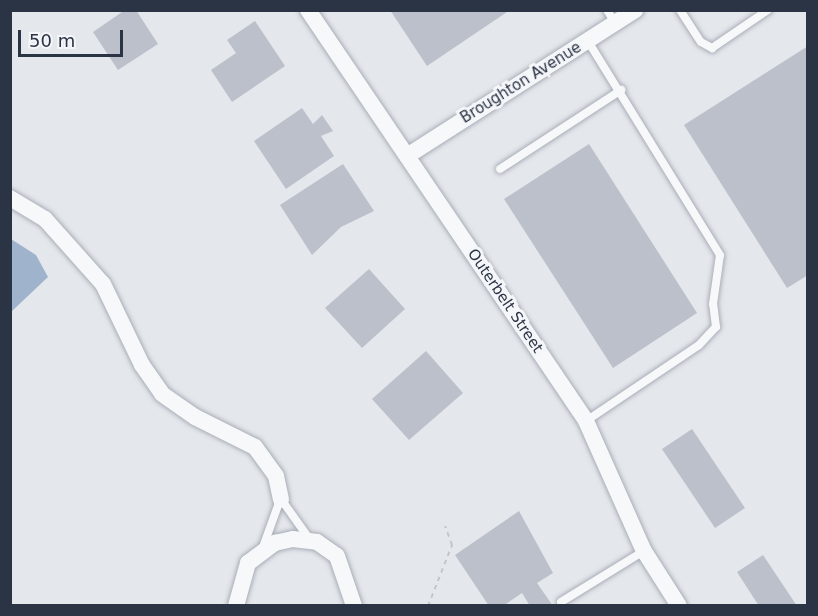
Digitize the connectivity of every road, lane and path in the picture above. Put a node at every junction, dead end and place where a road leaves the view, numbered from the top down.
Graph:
1 (308, 10) edge
2 (635, 10) edge
3 (680, 10) edge
4 (768, 10) edge
5 (611, 17) edge
6 (588, 41) junction
7 (621, 90) junction
8 (406, 156) junction
9 (500, 169) dead end
10 (10, 198) edge
11 (586, 421) junction
12 (280, 500) junction
13 (445, 526) dead end
14 (317, 542) junction
15 (261, 551) junction
16 (644, 551) junction
17 (561, 602) dead end
18 (236, 606) edge
19 (354, 606) edge
20 (428, 606) edge
21 (679, 606) edge

1 - 8 street, Outerbelt Street
2 - 5 street, Broughton Avenue
3 - 4 lane
5 - 6 street, Broughton Avenue
6 - 7 lane
6 - 8 street, Broughton Avenue
7 - 9 lane
7 - 11 lane
8 - 11 street, Outerbelt Street
10 - 12 street
11 - 16 street, Outerbelt Street
12 - 14 lane
12 - 15 lane
13 - 20 path
14 - 15 street
14 - 19 street
15 - 18 street
16 - 17 lane
16 - 21 street, Outerbelt Street

